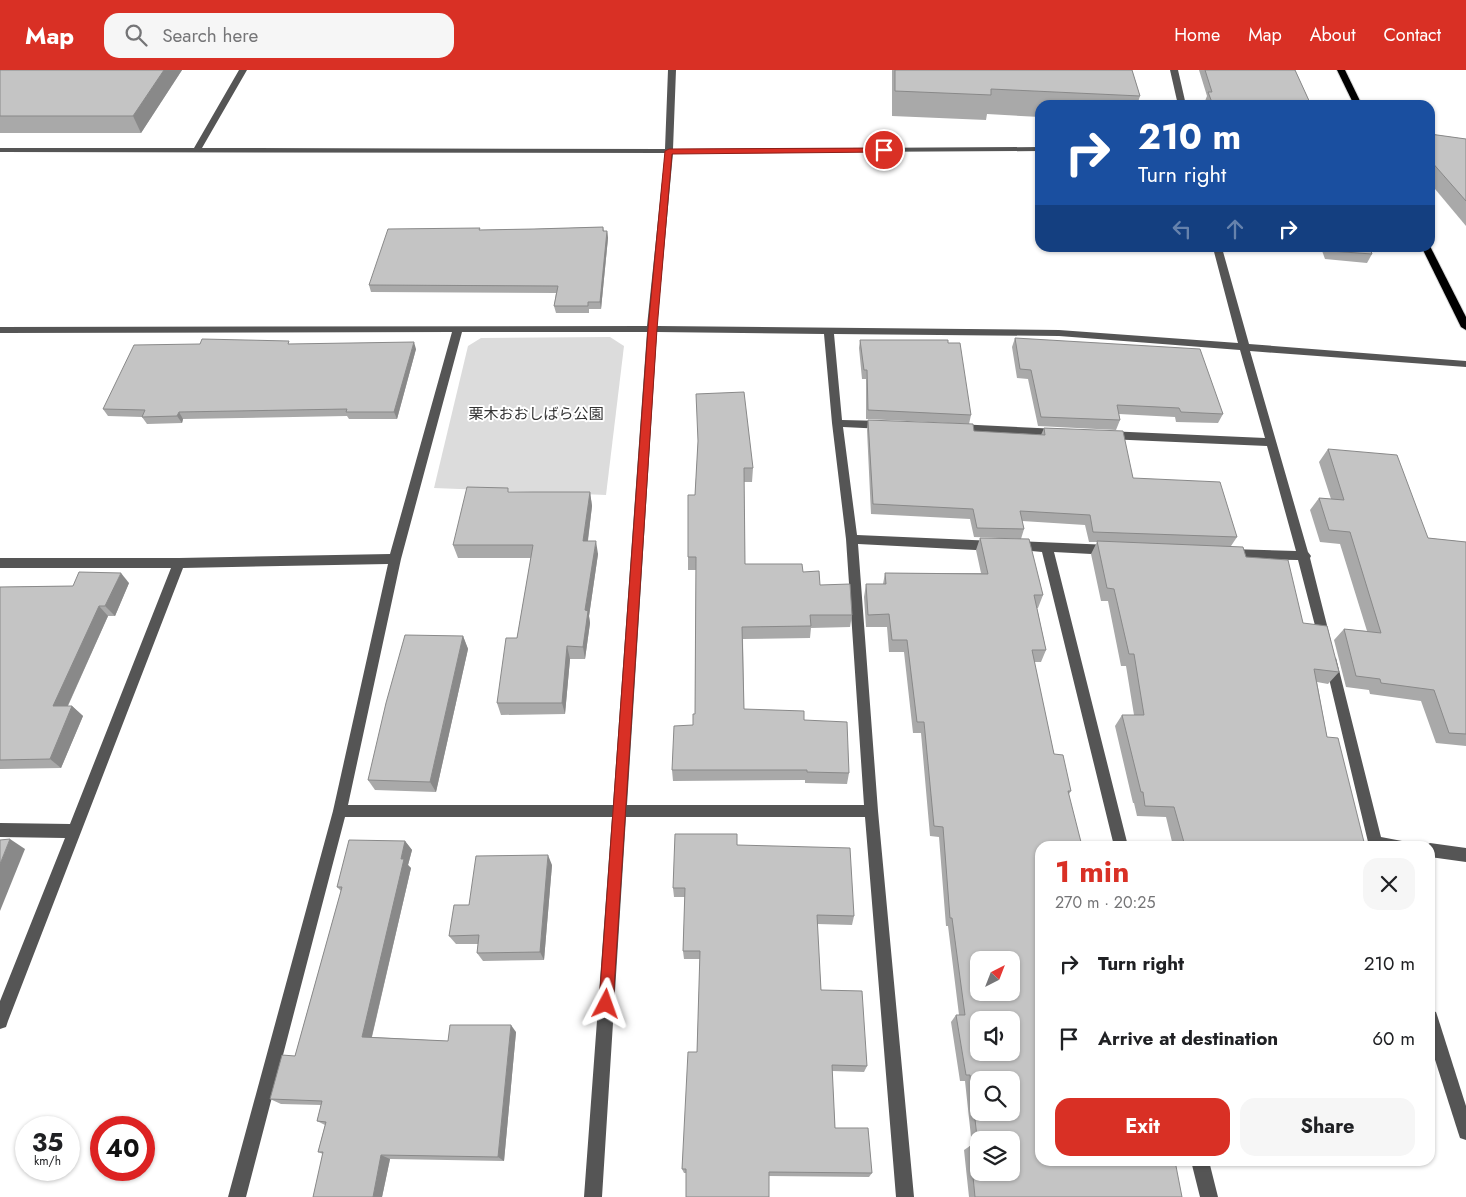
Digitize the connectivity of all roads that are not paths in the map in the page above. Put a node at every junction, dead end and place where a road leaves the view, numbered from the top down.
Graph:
1 (243, 70) edge
2 (672, 70) edge
3 (1174, 70) edge
4 (1341, 70) edge
5 (1181, 100) edge
6 (1356, 100) edge
7 (1035, 149) edge
8 (0, 150) edge
9 (197, 150) junction
10 (669, 151) junction
11 (1219, 252) edge
12 (1429, 252) edge
13 (1466, 327) edge
14 (458, 329) junction
15 (652, 329) junction
16 (0, 330) edge
17 (829, 331) junction
18 (1243, 348) junction
19 (1466, 364) edge
20 (837, 423) junction
21 (896, 426) edge
22 (946, 428) edge
23 (1074, 433) edge
24 (1094, 434) edge
25 (1272, 442) junction
26 (852, 539) junction
27 (1047, 548) junction
28 (1126, 550) edge
29 (1215, 553) edge
30 (1305, 556) junction
31 (394, 559) junction
32 (0, 563) edge
33 (179, 563) junction
34 (340, 811) junction
35 (619, 811) junction
36 (871, 811) junction
37 (0, 830) edge
38 (75, 831) junction
39 (1120, 841) edge
40 (1375, 841) edge
41 (1435, 851) edge
42 (1466, 855) edge
43 (0, 1021) edge
44 (1435, 1034) edge
45 (1466, 1132) edge
46 (1201, 1166) edge
47 (237, 1197) edge
48 (593, 1197) edge
49 (905, 1197) edge
50 (1209, 1197) edge

1 - 9 street
2 - 10 street
3 - 5 street
4 - 6 main road
7 - 10 street
8 - 9 street
9 - 10 street
10 - 15 street
11 - 18 street
12 - 13 main road
14 - 15 street
14 - 16 street
14 - 31 street
15 - 17 street
15 - 35 street
17 - 18 street
17 - 20 street
18 - 19 street
18 - 25 street
20 - 21 street
20 - 26 street
22 - 23 street
24 - 25 street
25 - 30 street
26 - 27 street
26 - 36 street
27 - 28 street
27 - 39 street
29 - 30 street
30 - 40 street
31 - 33 street
31 - 34 street
32 - 33 street
33 - 38 street
34 - 35 street
34 - 47 street
35 - 36 street
35 - 48 street
36 - 49 street
37 - 38 street
38 - 43 street
41 - 42 street
44 - 45 street
46 - 50 street

